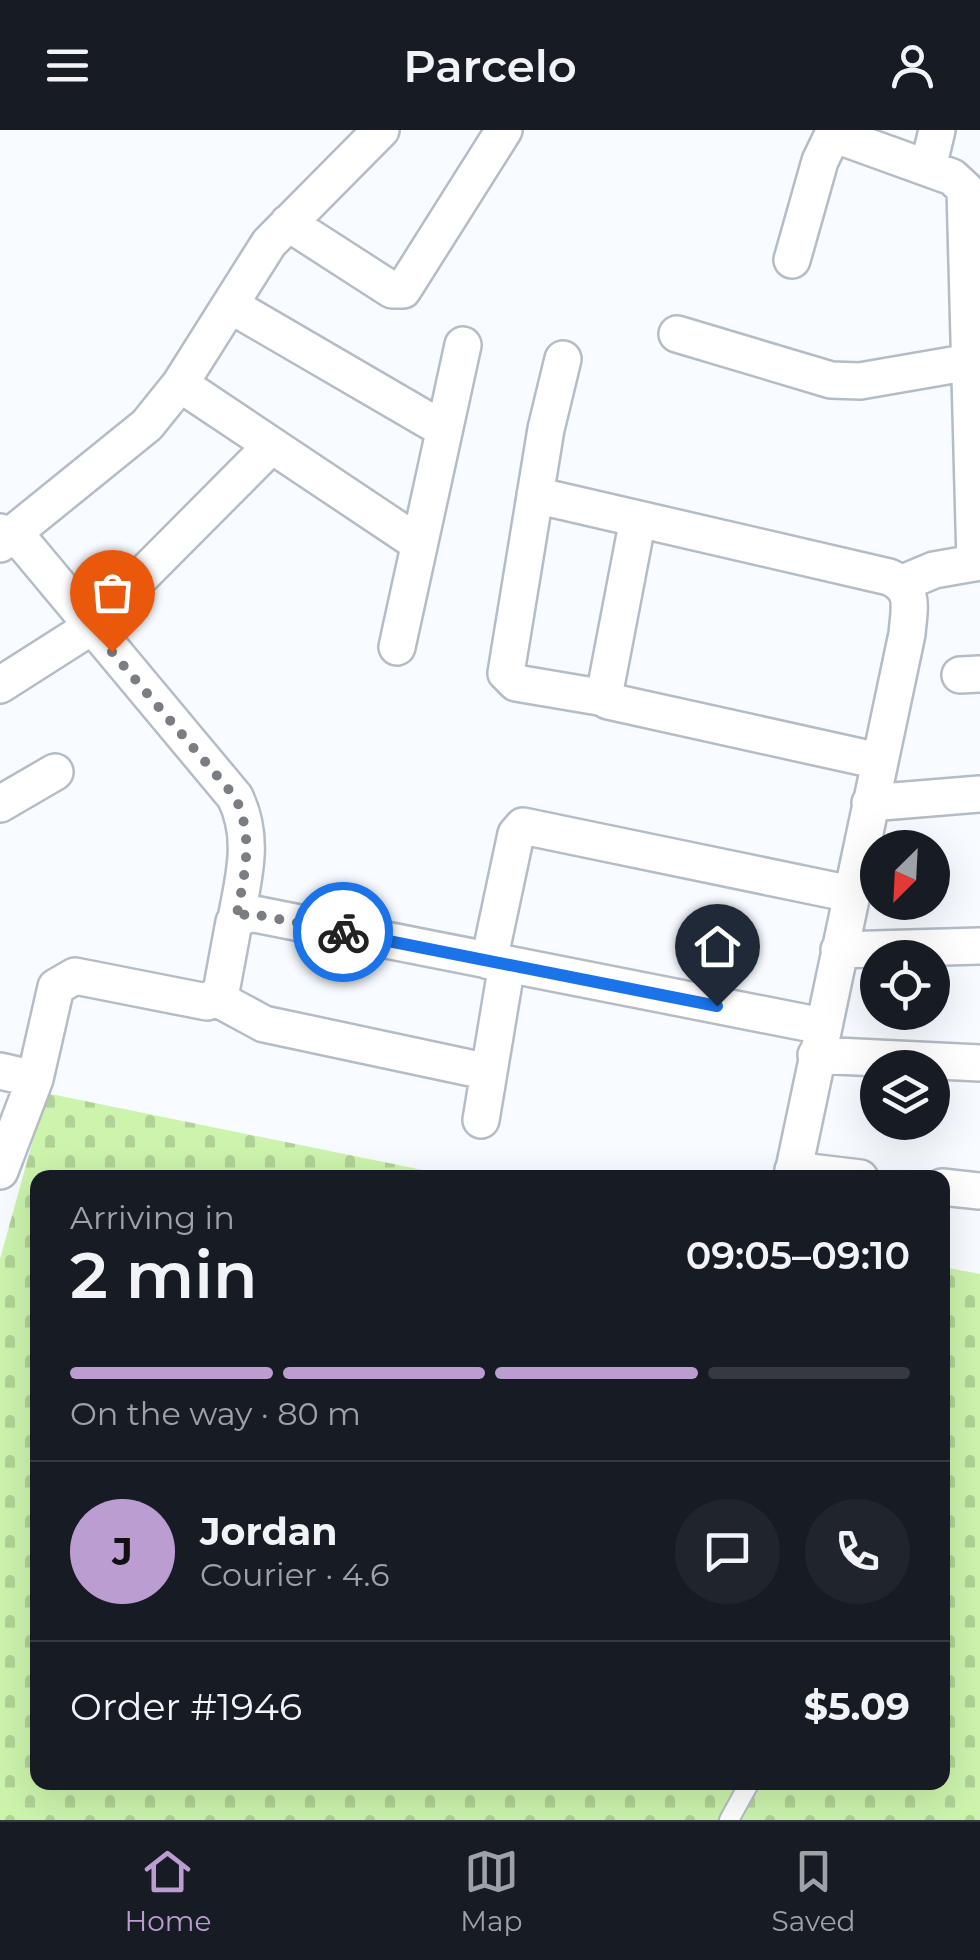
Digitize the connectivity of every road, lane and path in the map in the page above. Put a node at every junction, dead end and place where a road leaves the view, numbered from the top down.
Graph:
1 (381, 130) edge
2 (504, 130) edge
3 (836, 130) edge
4 (937, 130) edge
5 (928, 168) junction
6 (288, 223) junction
7 (792, 260) dead end
8 (230, 305) junction
9 (678, 334) dead end
10 (463, 345) dead end
11 (562, 359) dead end
12 (970, 362) junction
13 (180, 384) junction
14 (444, 429) junction
15 (272, 446) junction
16 (534, 495) junction
17 (638, 519) junction
18 (4, 538) edge
19 (418, 543) junction
20 (978, 562) edge
21 (903, 583) junction
22 (91, 627) junction
23 (397, 647) dead end
24 (0, 685) edge
25 (605, 698) junction
26 (879, 761) junction
27 (54, 772) dead end
28 (980, 794) edge
29 (870, 803) junction
30 (0, 804) edge
31 (850, 894) junction
32 (236, 919) junction
33 (980, 946) edge
34 (838, 950) junction
35 (498, 963) junction
36 (214, 998) junction
37 (819, 1040) junction
38 (980, 1064) edge
39 (0, 1071) edge
40 (489, 1072) junction
41 (35, 1079) junction
42 (481, 1120) dead end
43 (793, 1170) edge
44 (0, 1171) edge
45 (950, 1187) edge
46 (980, 1191) edge
47 (746, 1790) edge
48 (730, 1820) edge

1 - 6 street
2 - 6 street
3 - 5 street
3 - 7 street
4 - 5 street
5 - 12 street
6 - 8 street
8 - 13 street
8 - 14 street
9 - 12 street
10 - 14 street
11 - 16 street
12 - 20 street
13 - 15 street
13 - 18 street
14 - 19 street
15 - 19 street
15 - 22 street
16 - 17 street
16 - 25 street
17 - 21 street
17 - 25 street
18 - 22 street
19 - 23 street
20 - 21 street
21 - 26 street
22 - 24 street
22 - 32 street
25 - 26 street
26 - 29 street
27 - 30 street
28 - 29 street
29 - 31 street
31 - 34 street
31 - 35 street
32 - 35 street
32 - 36 street
33 - 34 street
34 - 37 street
35 - 37 street
35 - 40 street
36 - 40 street
36 - 41 street
37 - 38 street
37 - 43 street
39 - 41 street
40 - 42 street
41 - 44 street
45 - 46 street
47 - 48 lane

